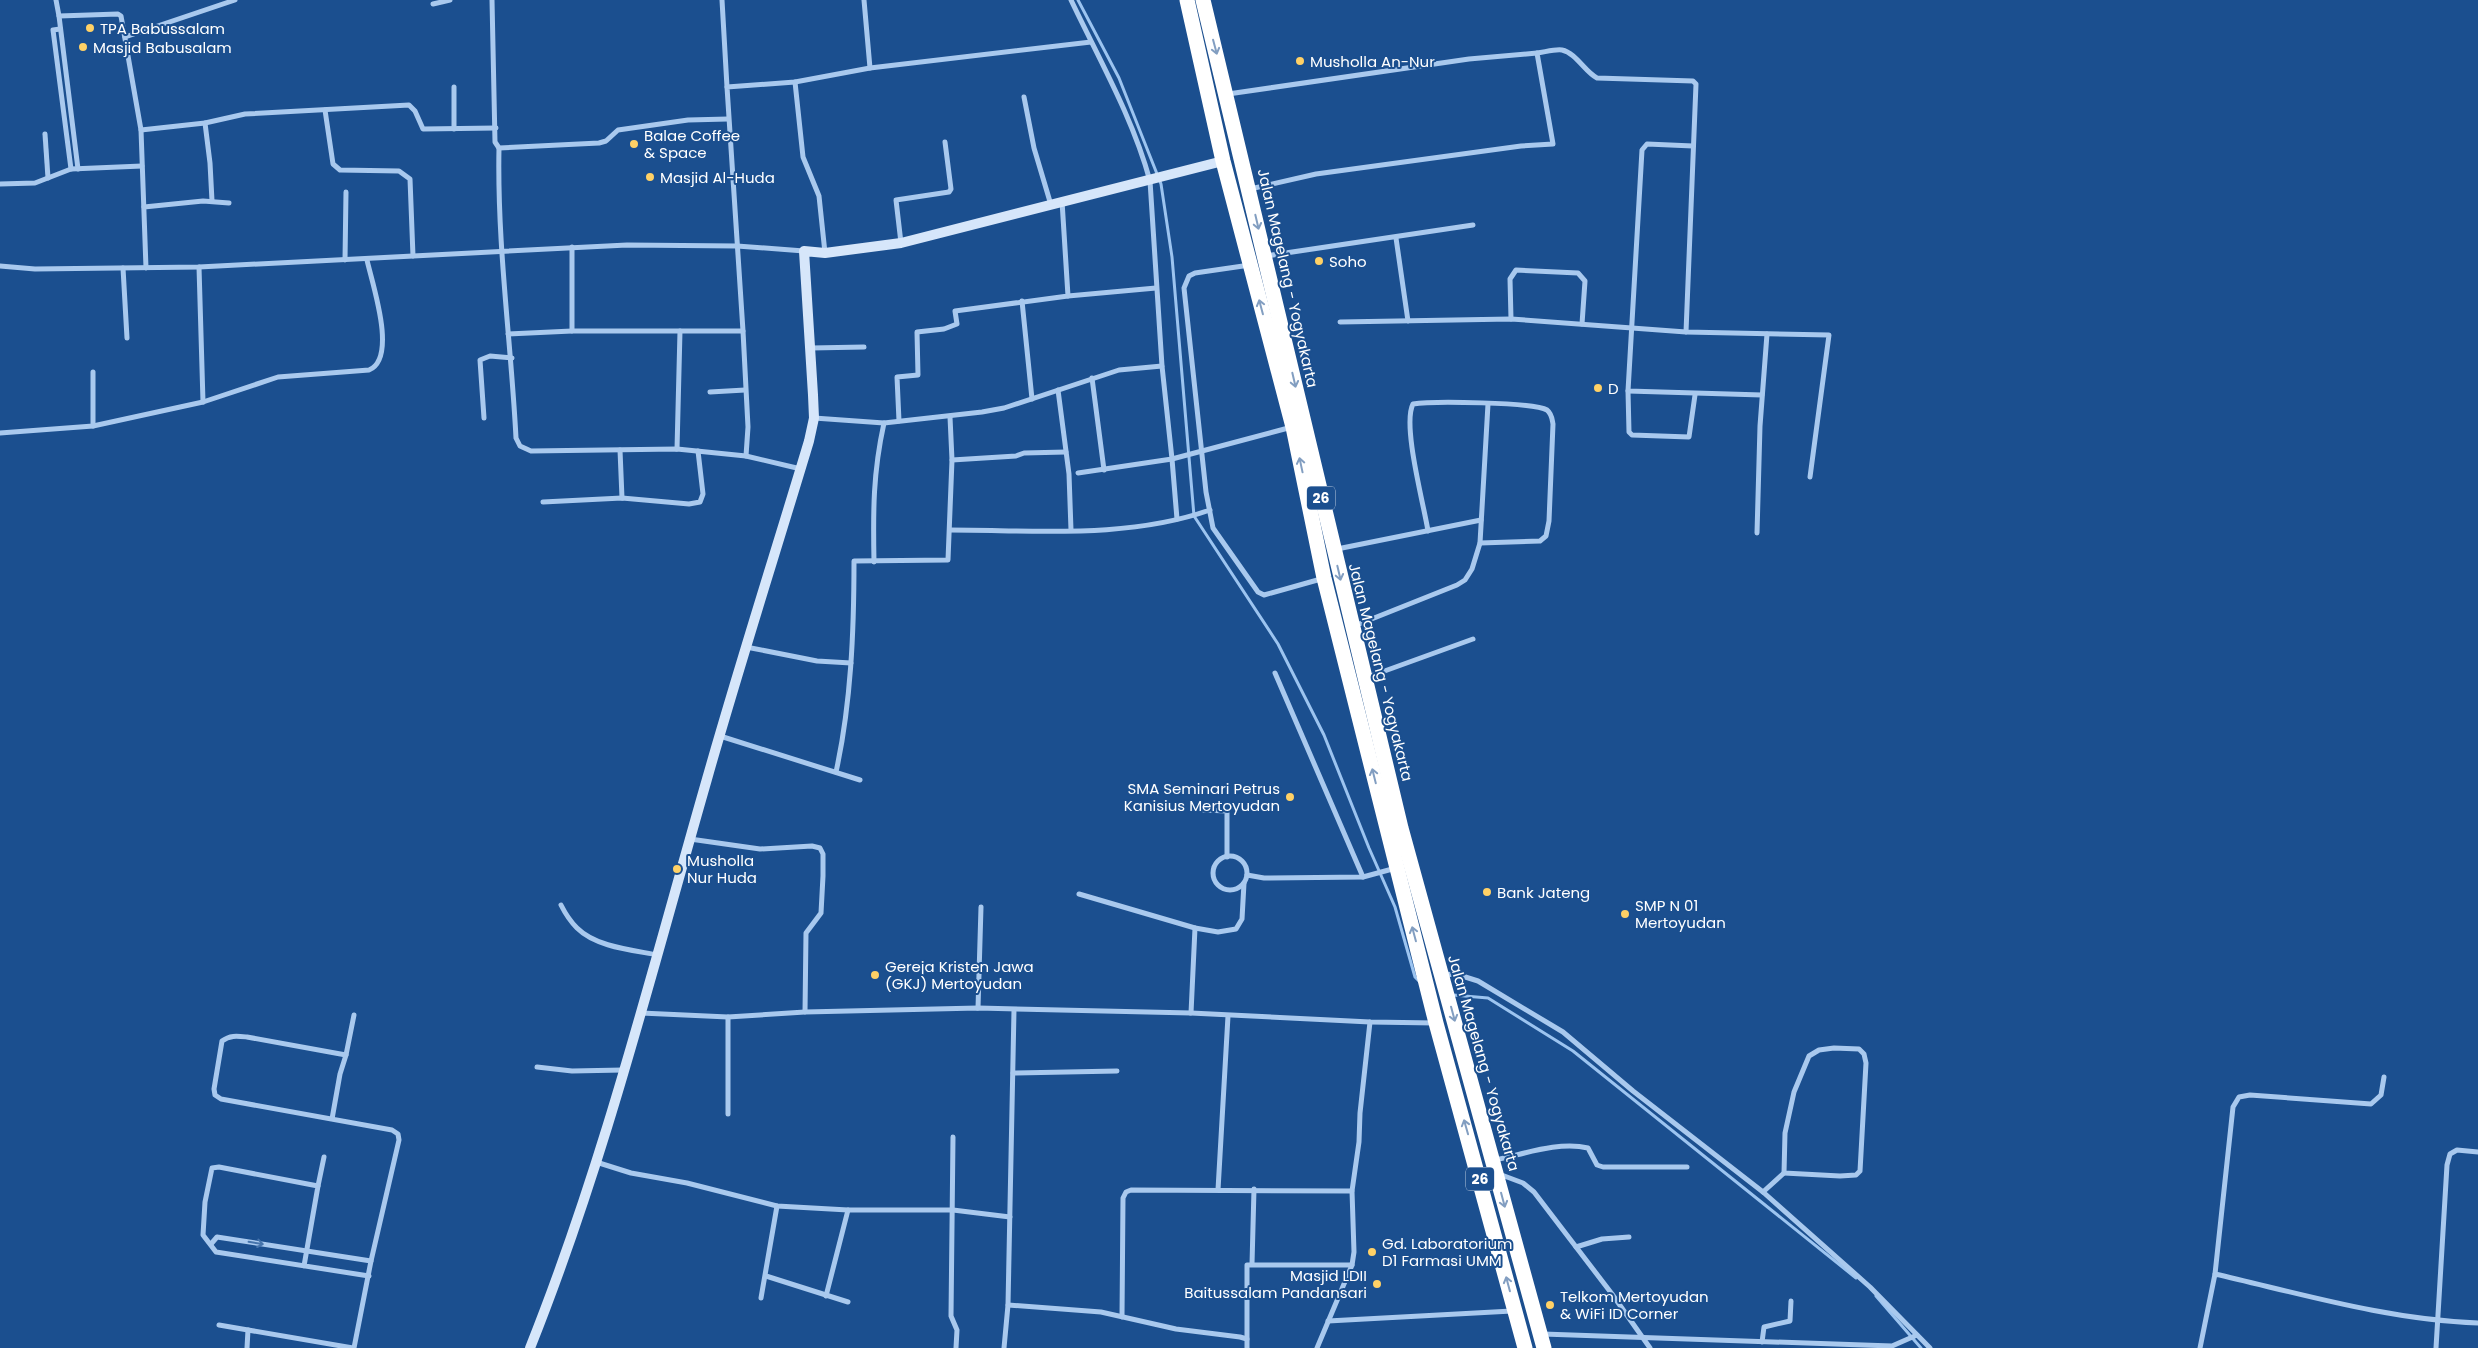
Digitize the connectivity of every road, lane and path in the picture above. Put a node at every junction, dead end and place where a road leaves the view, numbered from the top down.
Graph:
1 (56, 0) edge
2 (235, 0) edge
3 (450, 0) edge
4 (492, 0) edge
5 (722, 0) edge
6 (864, 0) edge
7 (1071, 0) edge
8 (1187, 0) edge
9 (1203, 0) edge
10 (433, 4) dead end
11 (59, 16) junction
12 (60, 29) junction
13 (125, 37) junction
14 (1089, 42) junction
15 (1538, 52) junction
16 (870, 68) junction
17 (795, 82) junction
18 (68, 87) junction
19 (454, 87) dead end
20 (727, 87) junction
21 (61, 89) junction
22 (1226, 94) junction
23 (1024, 97) dead end
24 (325, 110) junction
25 (728, 119) junction
26 (204, 123) junction
27 (496, 128) junction
28 (454, 129) junction
29 (141, 130) junction
30 (45, 134) dead end
31 (945, 142) dead end
32 (1693, 146) junction
33 (499, 148) junction
34 (1224, 161) junction
35 (142, 166) junction
36 (75, 169) junction
37 (48, 178) junction
38 (1152, 181) junction
39 (0, 184) edge
40 (1249, 189) junction
41 (346, 192) dead end
42 (212, 201) junction
43 (1062, 201) junction
44 (229, 203) dead end
45 (1051, 204) junction
46 (144, 206) junction
47 (1473, 225) dead end
48 (1396, 238) junction
49 (901, 242) junction
50 (737, 246) junction
51 (572, 247) junction
52 (500, 251) junction
53 (804, 251) junction
54 (825, 253) junction
55 (413, 256) junction
56 (1265, 256) junction
57 (345, 260) junction
58 (367, 260) junction
59 (1250, 265) junction
60 (0, 266) edge
61 (123, 268) junction
62 (146, 268) junction
63 (199, 268) junction
64 (1156, 288) junction
65 (1068, 296) junction
66 (1022, 301) junction
67 (1511, 319) junction
68 (1408, 321) junction
69 (1340, 322) dead end
70 (1582, 324) junction
71 (1632, 327) junction
72 (680, 330) junction
73 (572, 331) junction
74 (743, 331) junction
75 (1686, 332) junction
76 (508, 334) junction
77 (1766, 334) junction
78 (127, 338) dead end
79 (864, 346) dead end
80 (811, 348) junction
81 (512, 358) junction
82 (1162, 366) junction
83 (93, 372) dead end
84 (1092, 378) junction
85 (745, 390) junction
86 (1058, 390) junction
87 (1628, 391) junction
88 (710, 392) dead end
89 (1695, 395) junction
90 (1762, 395) junction
91 (1032, 399) junction
92 (203, 402) junction
93 (1488, 404) junction
94 (950, 417) junction
95 (484, 418) dead end
96 (814, 418) junction
97 (899, 421) junction
98 (884, 423) junction
99 (92, 426) junction
100 (1293, 427) junction
101 (0, 434) edge
102 (677, 449) junction
103 (620, 450) junction
104 (698, 451) junction
105 (1066, 452) junction
106 (1202, 452) junction
107 (746, 456) junction
108 (1172, 458) junction
109 (952, 460) junction
110 (800, 469) junction
111 (1104, 470) junction
112 (1078, 473) dead end
113 (1810, 477) dead end
114 (622, 498) junction
115 (543, 502) dead end
116 (1210, 510) junction
117 (1178, 518) junction
118 (1481, 520) junction
119 (950, 530) junction
120 (1071, 530) junction
121 (1428, 531) junction
122 (1757, 533) dead end
123 (1480, 543) junction
124 (1333, 550) junction
125 (874, 562) junction
126 (1324, 578) junction
127 (1352, 627) junction
128 (1473, 639) dead end
129 (746, 647) junction
130 (851, 663) junction
131 (1275, 673) dead end
132 (1366, 678) junction
133 (720, 736) junction
134 (836, 772) junction
135 (860, 780) dead end
136 (1204, 810) dead end
137 (1394, 829) junction
138 (690, 839) junction
139 (1227, 856) junction
140 (1393, 869) junction
141 (1247, 875) junction
142 (1363, 876) junction
143 (1244, 883) junction
144 (1079, 894) dead end
145 (560, 905) dead end
146 (981, 907) dead end
147 (1195, 928) junction
148 (659, 955) junction
149 (1442, 974) junction
150 (978, 1008) junction
151 (1014, 1010) junction
152 (805, 1012) junction
153 (641, 1013) junction
154 (1192, 1013) junction
155 (354, 1015) dead end
156 (728, 1016) junction
157 (1228, 1016) junction
158 (1435, 1017) junction
159 (1370, 1022) junction
160 (346, 1055) junction
161 (537, 1068) dead end
162 (623, 1070) junction
163 (1117, 1071) dead end
164 (1013, 1073) junction
165 (2384, 1077) dead end
166 (728, 1114) dead end
167 (332, 1119) junction
168 (953, 1137) dead end
169 (2478, 1152) edge
170 (324, 1157) dead end
171 (596, 1162) junction
172 (1494, 1167) junction
173 (1686, 1167) dead end
174 (1784, 1174) junction
175 (318, 1186) junction
176 (1254, 1189) junction
177 (1218, 1190) junction
178 (1352, 1191) junction
179 (1763, 1192) junction
180 (776, 1206) junction
181 (848, 1210) junction
182 (953, 1210) junction
183 (1010, 1217) junction
184 (1630, 1237) dead end
185 (211, 1244) junction
186 (1576, 1247) junction
187 (307, 1251) junction
188 (370, 1261) junction
189 (1252, 1264) junction
190 (1352, 1265) junction
191 (304, 1266) junction
192 (2215, 1274) junction
193 (369, 1276) junction
194 (766, 1276) junction
195 (826, 1296) junction
196 (761, 1298) dead end
197 (1791, 1300) dead end
198 (848, 1302) dead end
199 (1008, 1305) junction
200 (1515, 1310) junction
201 (1122, 1317) junction
202 (1328, 1321) junction
203 (2438, 1322) junction
204 (2478, 1323) edge
205 (219, 1325) dead end
206 (248, 1330) junction
207 (1915, 1336) junction
208 (1645, 1338) junction
209 (1247, 1339) junction
210 (1542, 1341) edge
211 (1762, 1342) junction
212 (1821, 1345) edge
213 (1893, 1347) edge
214 (247, 1348) edge
215 (353, 1348) edge
216 (530, 1348) edge
217 (956, 1348) edge
218 (1004, 1348) edge
219 (1247, 1348) edge
220 (1317, 1348) edge
221 (1525, 1348) edge
222 (1650, 1348) edge
223 (1930, 1348) edge
224 (2200, 1348) edge
225 (2436, 1348) edge

1 - 11 street
2 - 13 street
3 - 10 street
4 - 27 street
5 - 20 street
6 - 16 street
7 - 14 street
8 - 34 highway, Jalan Magelang - Yogyakarta / 26
9 -> 22 highway, Jalan Magelang - Yogyakarta / 26
11 - 12 street
11 - 13 street
12 - 18 street
12 - 21 street
13 - 29 street
14 - 16 street
14 - 38 street
15 - 22 street
15 - 32 street
15 - 40 street
16 - 17 street
17 - 20 street
17 - 54 street
18 - 21 street
18 - 36 street
19 - 28 street
20 - 25 street
21 - 36 street
22 - 40 highway, Jalan Magelang - Yogyakarta / 26
23 - 45 street
24 - 26 street
24 - 28 street
24 - 55 street
25 - 33 street
25 - 50 street
26 - 29 street
26 - 42 street
27 - 28 street
27 - 33 street
29 - 35 street
30 - 37 street
31 - 49 street
32 - 71 street
32 - 75 street
33 - 52 street
34 - 38 street
34 - 59 highway, Jalan Magelang - Yogyakarta / 26
35 - 36 street
35 - 46 street
36 - 37 street
37 - 39 street
38 - 43 street
38 - 64 street
40 -> 56 highway, Jalan Magelang - Yogyakarta / 26
41 - 57 street
42 - 44 street
42 - 46 street
43 - 45 street
43 - 65 street
45 - 49 street
46 - 62 street
47 - 48 street
48 - 56 street
48 - 68 street
49 - 54 street
50 - 51 street
50 - 53 street
50 - 74 street
51 - 52 street
51 - 73 street
52 - 55 street
52 - 76 street
53 - 54 street
53 - 80 street
55 - 58 street
56 -> 124 highway, Jalan Magelang - Yogyakarta / 26
57 - 58 street
57 - 63 street
58 - 92 street
100 -> 59 highway, Jalan Magelang - Yogyakarta / 26
59 - 106 street
60 - 61 street
61 - 62 street
61 - 78 street
62 - 63 street
63 - 92 street
64 - 65 street
64 - 82 street
65 - 66 street
66 - 91 street
66 - 97 street
67 - 68 street
67 - 70 street
67 - 70 street
68 - 69 street
70 - 71 street
71 - 75 street
71 - 87 street
72 - 73 street
72 - 74 street
72 - 102 street
73 - 76 street
74 - 85 street
75 - 77 street
76 - 81 street
77 - 90 street
77 - 113 street
79 - 80 street
80 - 96 street
81 - 95 street
81 - 103 street
82 - 84 street
82 - 108 street
83 - 99 street
84 - 86 street
84 - 111 street
85 - 88 street
85 - 107 street
86 - 91 street
86 - 105 street
87 - 89 street
87 - 89 street
89 - 90 street
90 - 122 street
91 - 94 street
92 - 99 street
93 - 118 street
93 - 121 street
93 - 123 street
94 - 97 street
94 - 109 street
96 - 98 street
96 - 110 street
97 - 98 street
98 - 125 street
99 - 101 street
100 - 106 street
126 -> 100 highway, Jalan Magelang - Yogyakarta / 26
102 - 103 street
102 - 104 street
103 - 114 street
104 - 107 street
104 - 114 street
105 - 109 street
105 - 120 street
106 - 108 street
106 - 116 street
107 - 110 street
108 - 111 street
108 - 117 street
109 - 119 street
110 - 129 street
111 - 112 street
114 - 115 street
116 - 117 street
116 - 126 street
117 - 120 street
118 - 121 street
118 - 123 street
119 - 120 street
119 - 125 street
121 - 124 street
123 - 127 street
124 -> 127 highway, Jalan Magelang - Yogyakarta / 26
125 - 130 street
137 -> 126 highway, Jalan Magelang - Yogyakarta / 26
127 - 132 highway, Jalan Magelang - Yogyakarta / 26
128 - 132 street
129 - 130 street
129 - 133 street
130 - 134 street
131 - 142 street
132 - 137 highway, Jalan Magelang - Yogyakarta / 26
133 - 134 street
133 - 138 street
134 - 135 street
136 - 139 street
137 - 140 highway, Jalan Magelang - Yogyakarta / 26
137 - 149 highway, Jalan Magelang - Yogyakarta / 26
138 - 148 street
138 - 152 street
139 - 141 street
139 - 143 street
140 - 142 street
158 -> 140 highway, Jalan Magelang - Yogyakarta / 26
141 - 142 street
141 - 143 street
143 - 147 street
144 - 147 street
145 - 148 street
146 - 150 street
147 - 154 street
148 - 153 street
149 -> 172 highway, Jalan Magelang - Yogyakarta / 26
149 - 179 street
150 - 151 street
150 - 152 street
151 - 154 street
151 - 164 street
152 - 156 street
153 - 156 street
153 - 162 street
154 - 157 street
155 - 160 street
156 - 166 street
157 - 159 street
157 - 177 street
158 - 159 street
200 -> 158 highway, Jalan Magelang - Yogyakarta / 26
159 - 178 street
160 - 167 street
160 - 167 street
161 - 162 street
162 - 171 street
163 - 164 street
164 - 183 street
165 - 192 street
167 - 188 street
168 - 182 street
169 - 203 street
170 - 175 street
171 - 180 street
171 - 216 street
172 - 173 street
172 - 186 street
172 -> 210 highway, Jalan Magelang - Yogyakarta / 26
174 - 174 street
174 - 179 street
175 - 185 street
175 - 187 street
176 - 177 street
176 - 178 street
176 - 189 street
177 - 201 street
178 - 190 street
179 - 207 street
180 - 181 street
180 - 194 street
181 - 182 street
181 - 195 street
182 - 183 street
182 - 217 street
183 - 199 street
184 - 186 street
185 -> 187 street
185 - 191 street
186 - 208 street
187 - 188 street
187 - 191 street
188 - 193 street
189 - 190 street
189 - 209 street
190 - 202 street
191 - 193 street
192 - 203 street
192 - 224 street
193 - 215 street
194 - 195 street
194 - 196 street
195 - 198 street
197 - 211 street
199 - 201 street
199 - 218 street
200 - 202 street
200 - 221 highway, Jalan Magelang - Yogyakarta / 26
201 - 209 street
202 - 220 street
203 - 204 street
203 - 225 street
205 - 206 street
206 - 214 street
206 - 215 street
207 - 213 street
207 - 223 street
208 - 210 street
208 - 211 street
208 - 222 street
209 - 219 street
211 - 212 street
212 - 213 street

